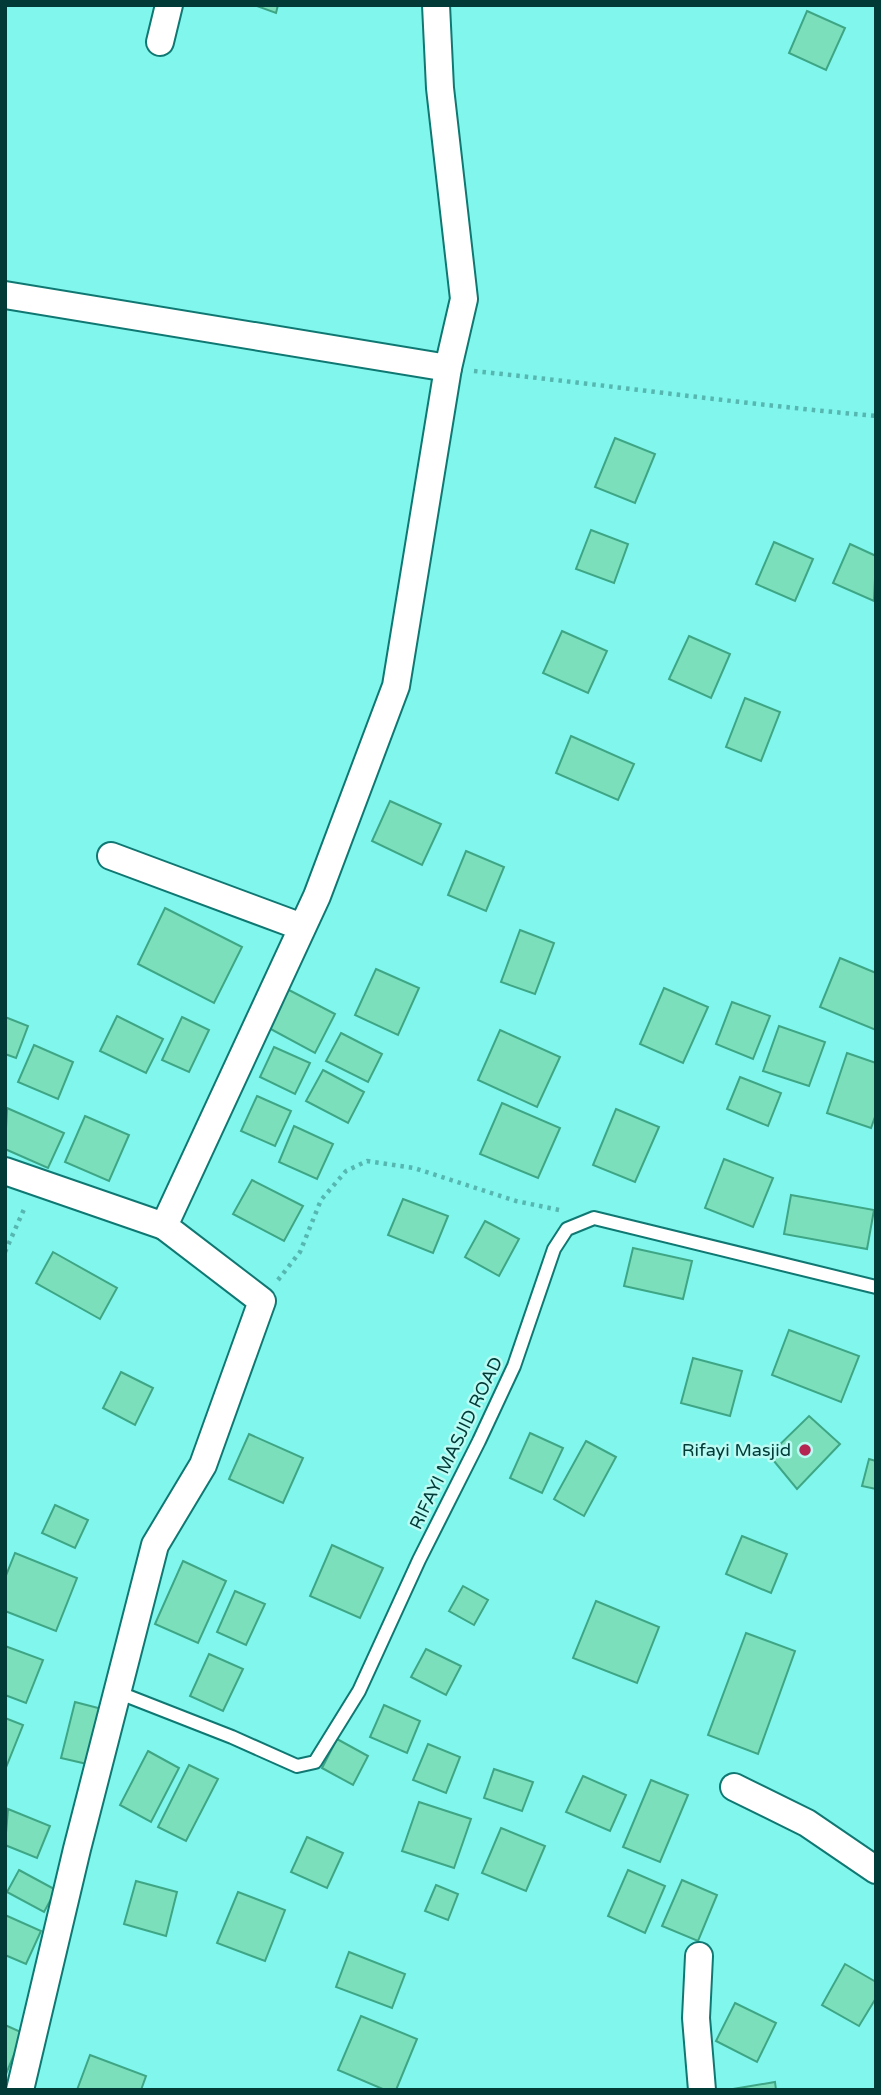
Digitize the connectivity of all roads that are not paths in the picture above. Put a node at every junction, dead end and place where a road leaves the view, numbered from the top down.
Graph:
1 (169, 5) edge
2 (436, 5) edge
3 (160, 41) dead end
4 (5, 295) edge
5 (449, 368) junction
6 (111, 856) dead end
7 (302, 928) junction
8 (5, 1171) edge
9 (164, 1226) junction
10 (876, 1287) edge
11 (117, 1692) junction
12 (734, 1787) dead end
13 (876, 1870) edge
14 (699, 1956) dead end
15 (20, 2090) edge
16 (702, 2090) edge

1 - 3 street
2 - 5 street
4 - 5 street
5 - 7 street
6 - 7 street
7 - 9 street
8 - 9 street
9 - 11 street
10 - 11 lane, RIFAYI MASJID ROAD
11 - 15 street
12 - 13 street
14 - 16 street

